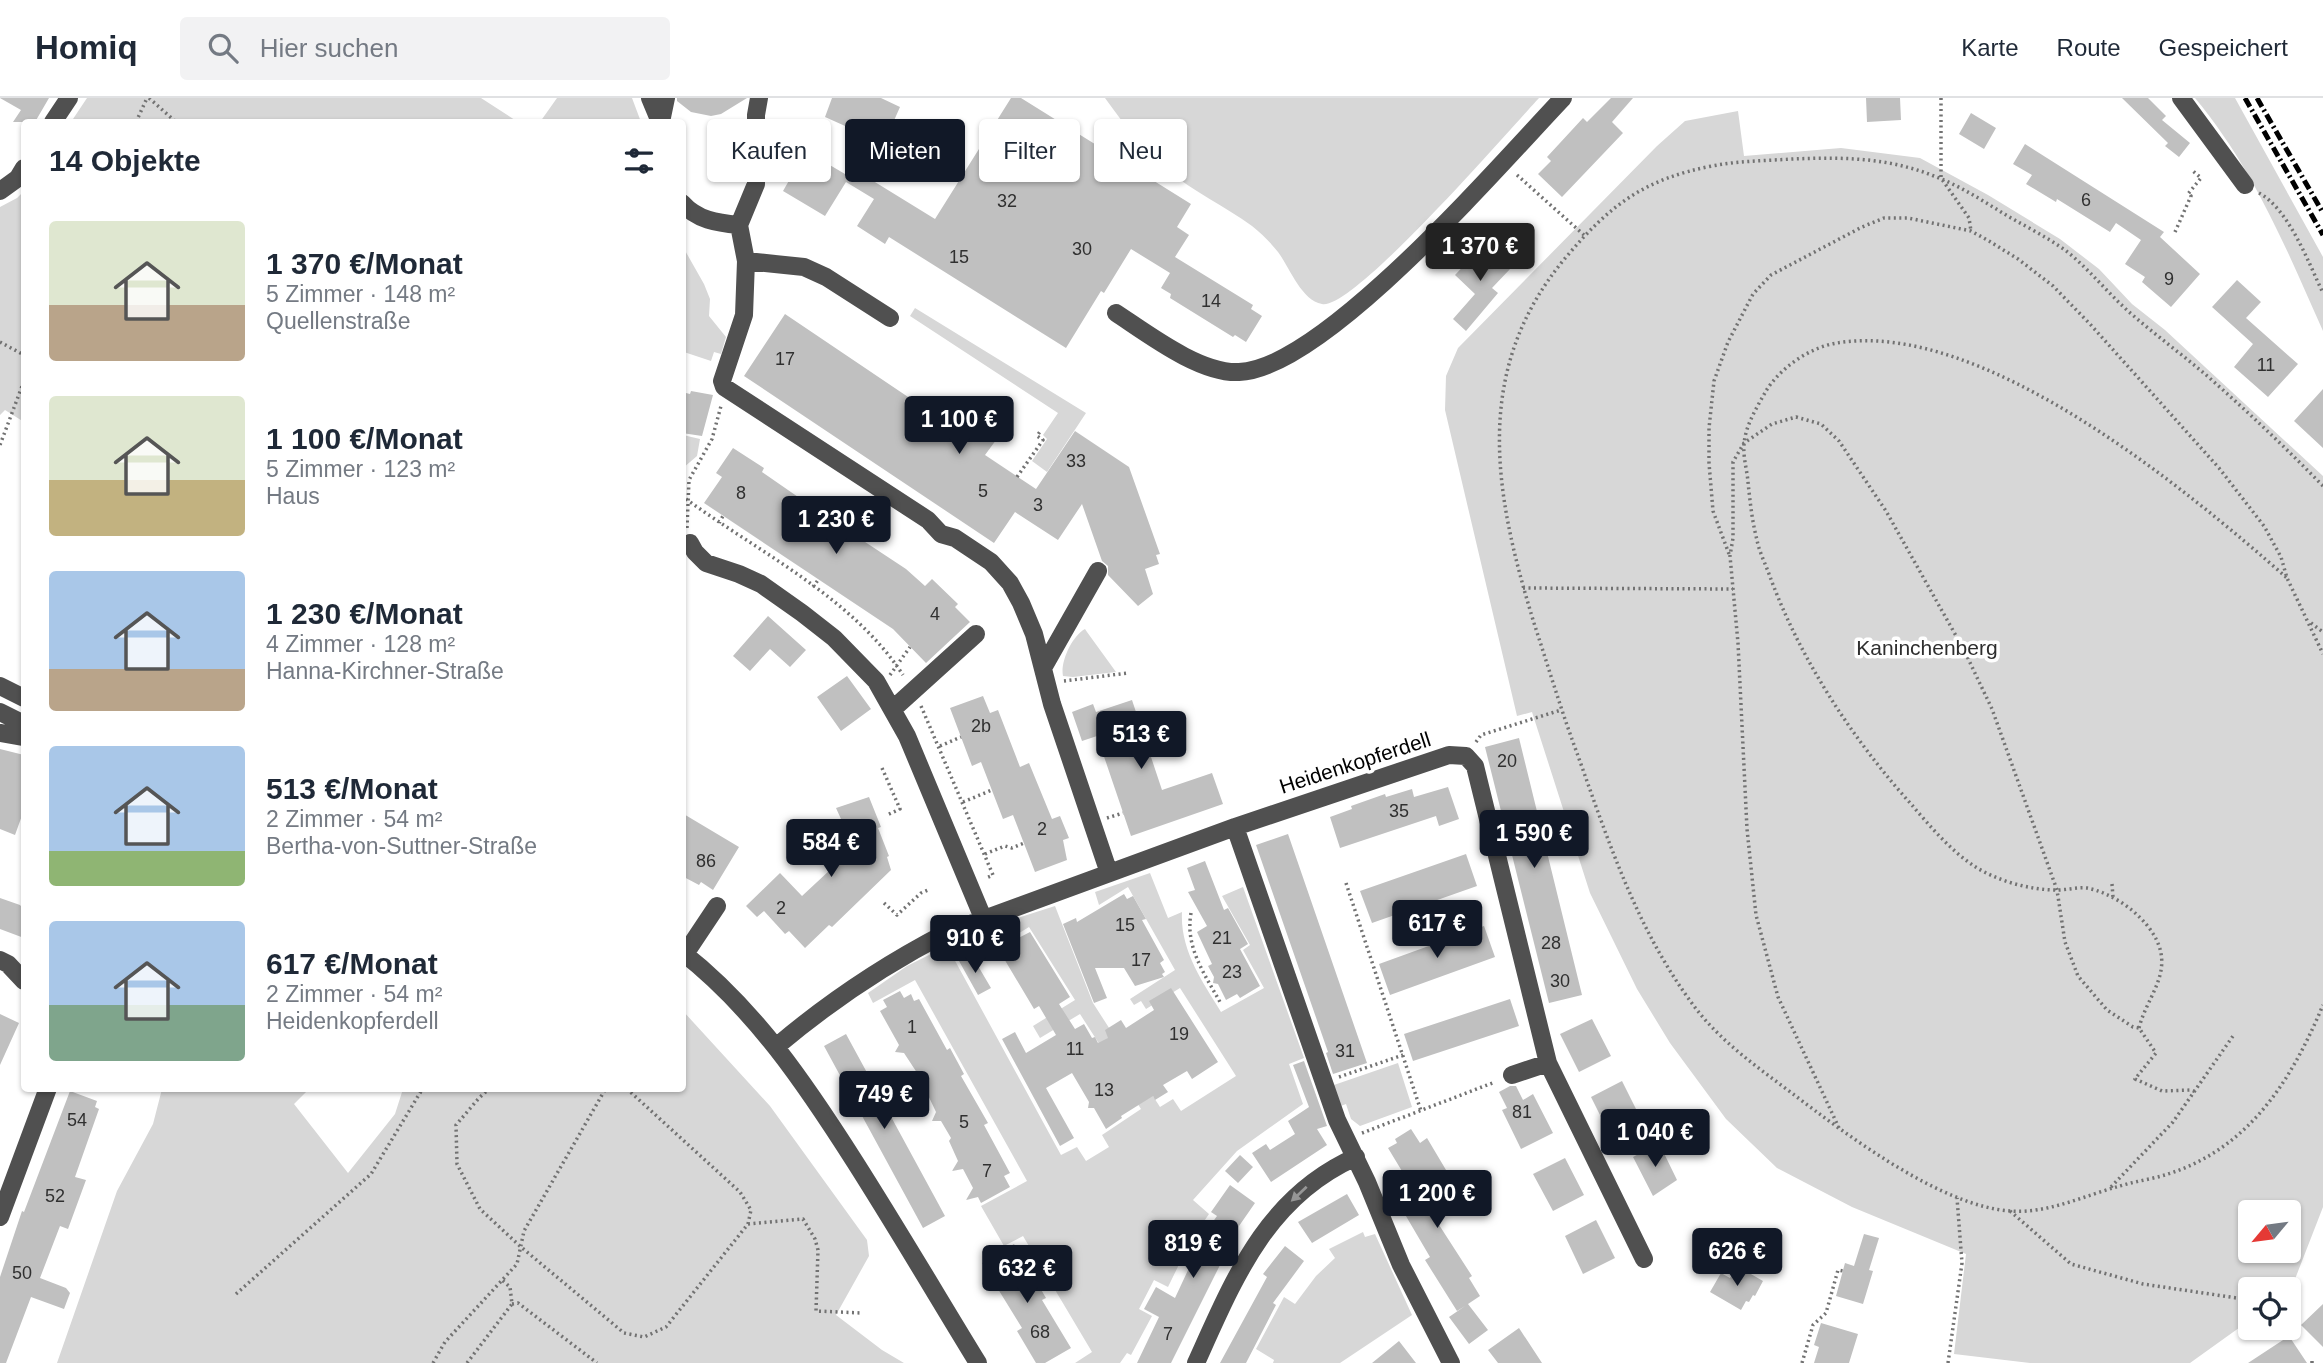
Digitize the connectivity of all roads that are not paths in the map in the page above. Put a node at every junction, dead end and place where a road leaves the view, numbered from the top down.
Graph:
1 (69, 98) edge
2 (650, 98) edge
3 (666, 98) edge
4 (759, 98) edge
5 (1563, 98) edge
6 (2181, 98) edge
7 (55, 119) edge
8 (659, 119) edge
9 (661, 119) edge
10 (21, 173) edge
11 (2245, 185) road end
12 (0, 191) edge
13 (686, 207) edge
14 (739, 225) junction
15 (746, 261) junction
16 (1116, 313) dead end
17 (890, 318) dead end
18 (690, 543) road end
19 (1098, 571) dead end
20 (976, 634) dead end
21 (1043, 668) junction
22 (0, 686) edge
23 (21, 696) edge
24 (893, 709) junction
25 (0, 712) edge
26 (21, 722) edge
27 (0, 733) edge
28 (21, 736) edge
29 (1235, 827) junction
30 (1109, 873) junction
31 (717, 906) dead end
32 (984, 918) junction
33 (686, 950) edge
34 (686, 955) edge
35 (0, 960) edge
36 (21, 978) edge
37 (777, 1046) junction
38 (1548, 1063) junction
39 (1512, 1075) road end
40 (47, 1092) edge
41 (1356, 1157) junction
42 (0, 1217) edge
43 (1644, 1259) dead end
44 (1449, 1362) edge
45 (978, 1363) edge
46 (1196, 1363) edge

1 - 7 street
2 - 8 street
3 - 9 street
4 - 14 street
5 - 16 street
6 - 11 street
10 - 12 street
13 - 14 street
14 - 15 street
15 - 17 street
15 - 21 street
18 - 24 street
19 - 21 street
20 - 24 street
21 - 30 street
22 - 23 street
24 - 32 street
25 - 26 street
27 - 28 street
29 - 30 street, Heidenkopferdell
29 - 38 street, Heidenkopferdell
29 - 41 street
30 - 32 street, Heidenkopferdell
31 - 33 street
32 - 37 street, Heidenkopferdell
34 - 37 street
35 - 36 street
37 - 45 street
38 - 39 street
38 - 43 street
40 - 42 street
41 - 44 street
41 -> 46 street

